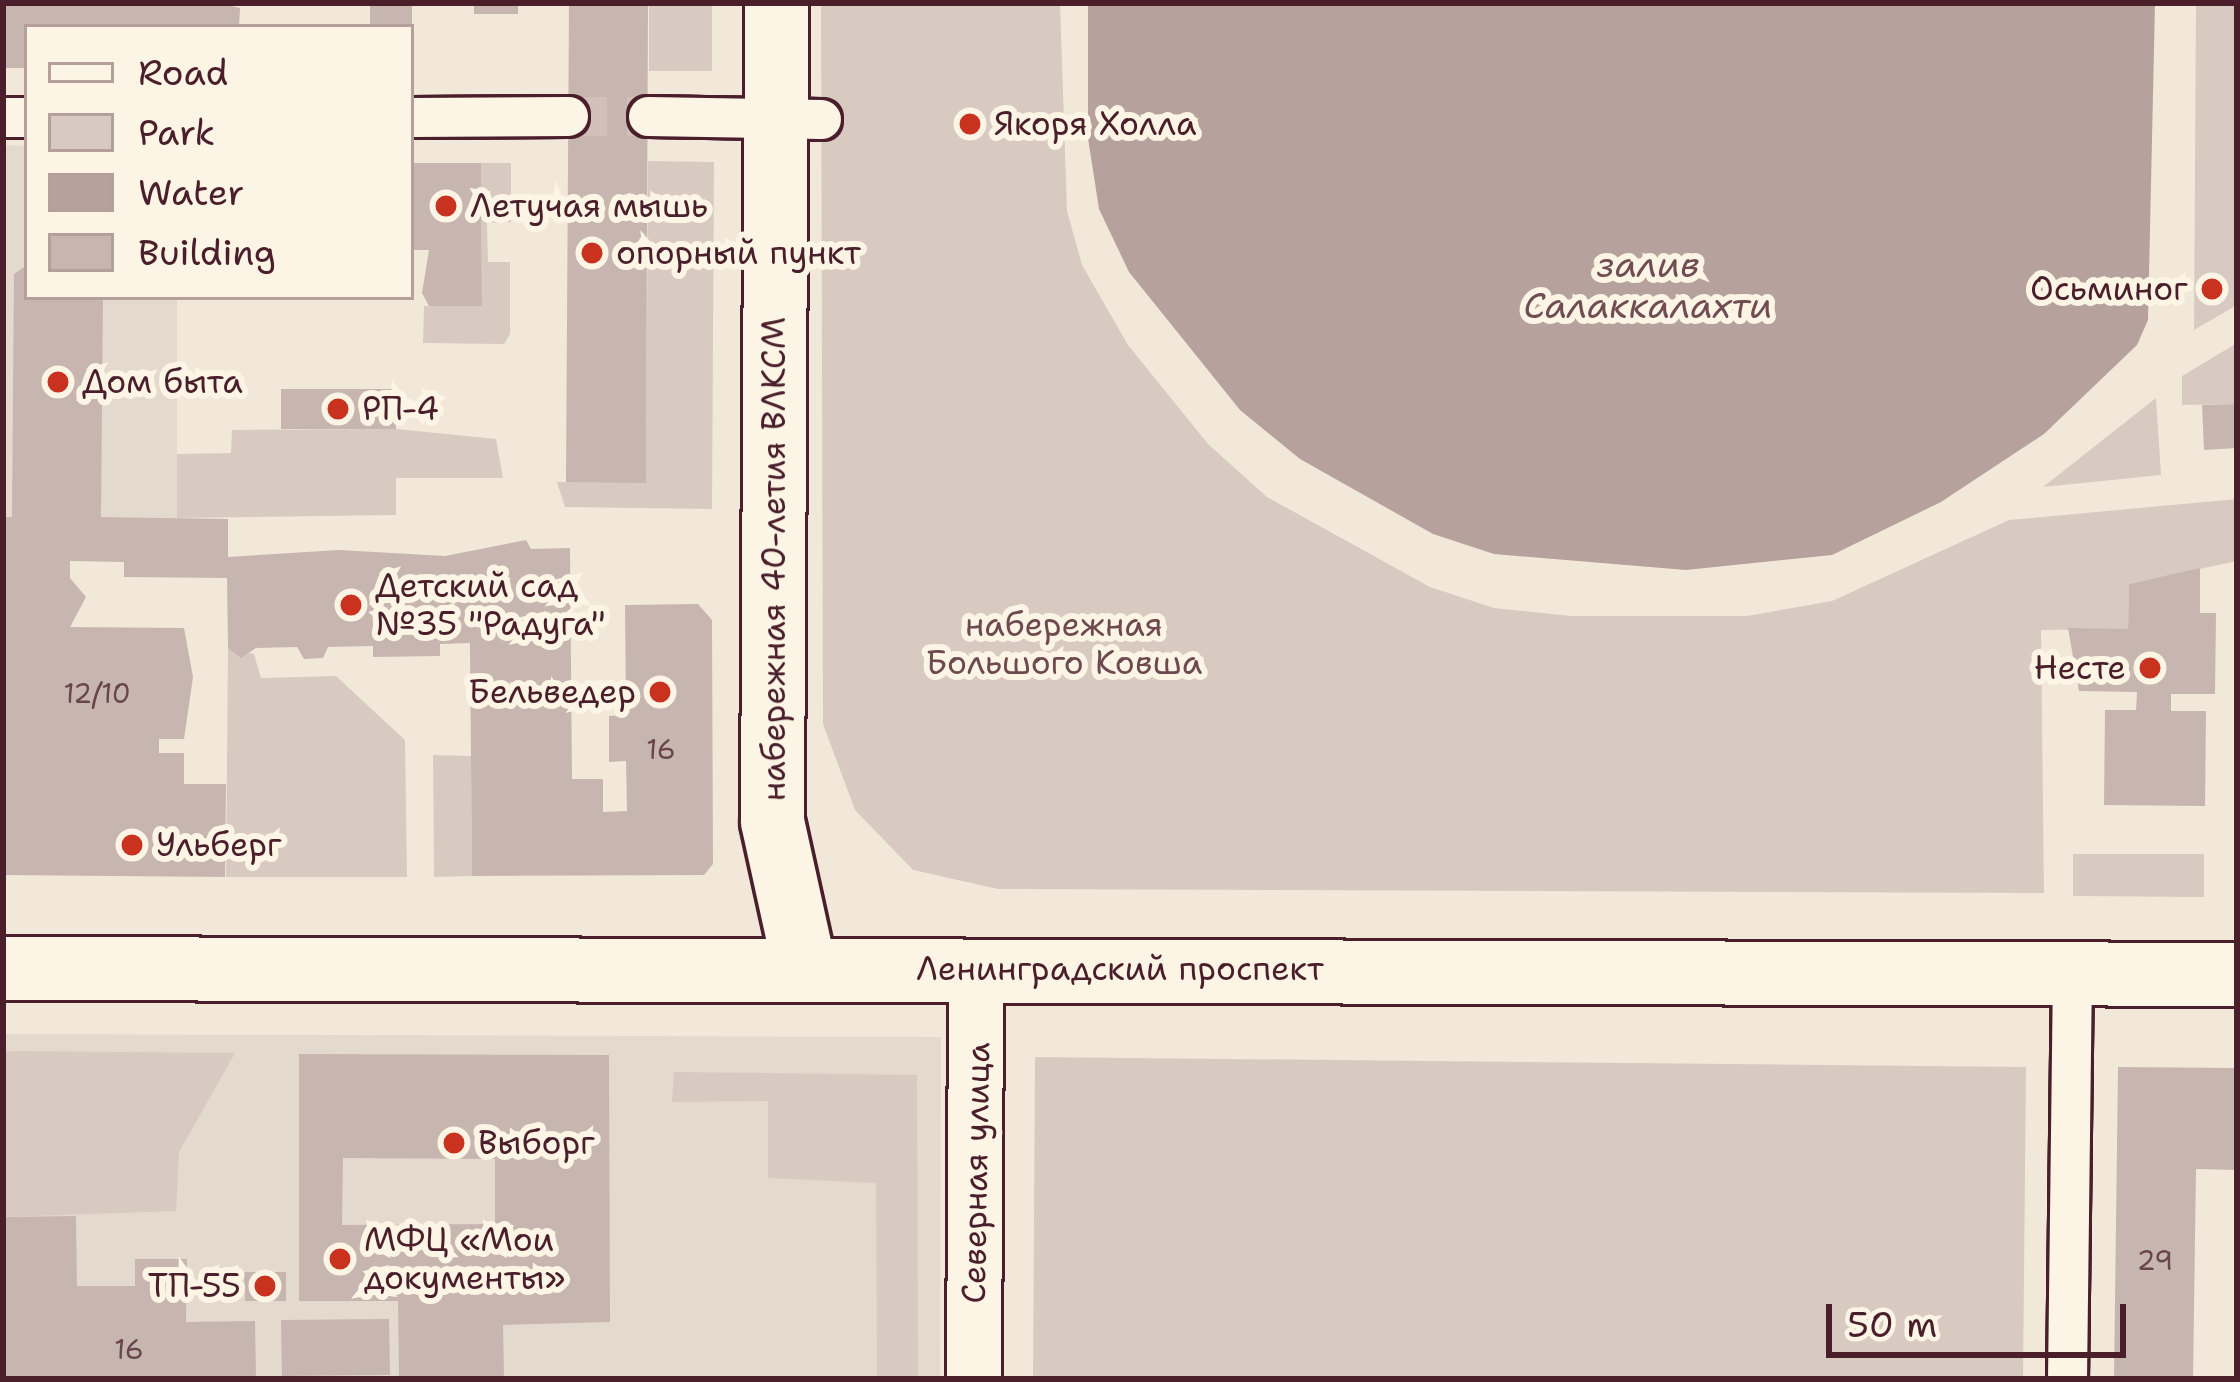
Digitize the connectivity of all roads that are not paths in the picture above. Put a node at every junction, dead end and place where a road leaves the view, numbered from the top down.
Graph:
1 (776, 3) edge
2 (568, 116) tunnel mouth
3 (648, 116) tunnel mouth
4 (414, 117) edge
5 (798, 118) junction
6 (804, 967) junction
7 (3, 968) edge
8 (976, 968) junction
9 (2072, 974) junction
10 (2237, 974) edge
11 (974, 1379) edge
12 (2067, 1379) edge

1 - 5 main road, набережная 40-летия ВЛКСМ
2 - 4 street
3 - 5 street
5 - 6 main road, набережная 40-летия ВЛКСМ
6 - 7 main road, Ленинградский проспект
6 - 8 main road, Ленинградский проспект
8 - 9 main road, Ленинградский проспект
8 - 11 main road, Северная улица
9 - 10 main road, Ленинградский проспект
9 - 12 street

